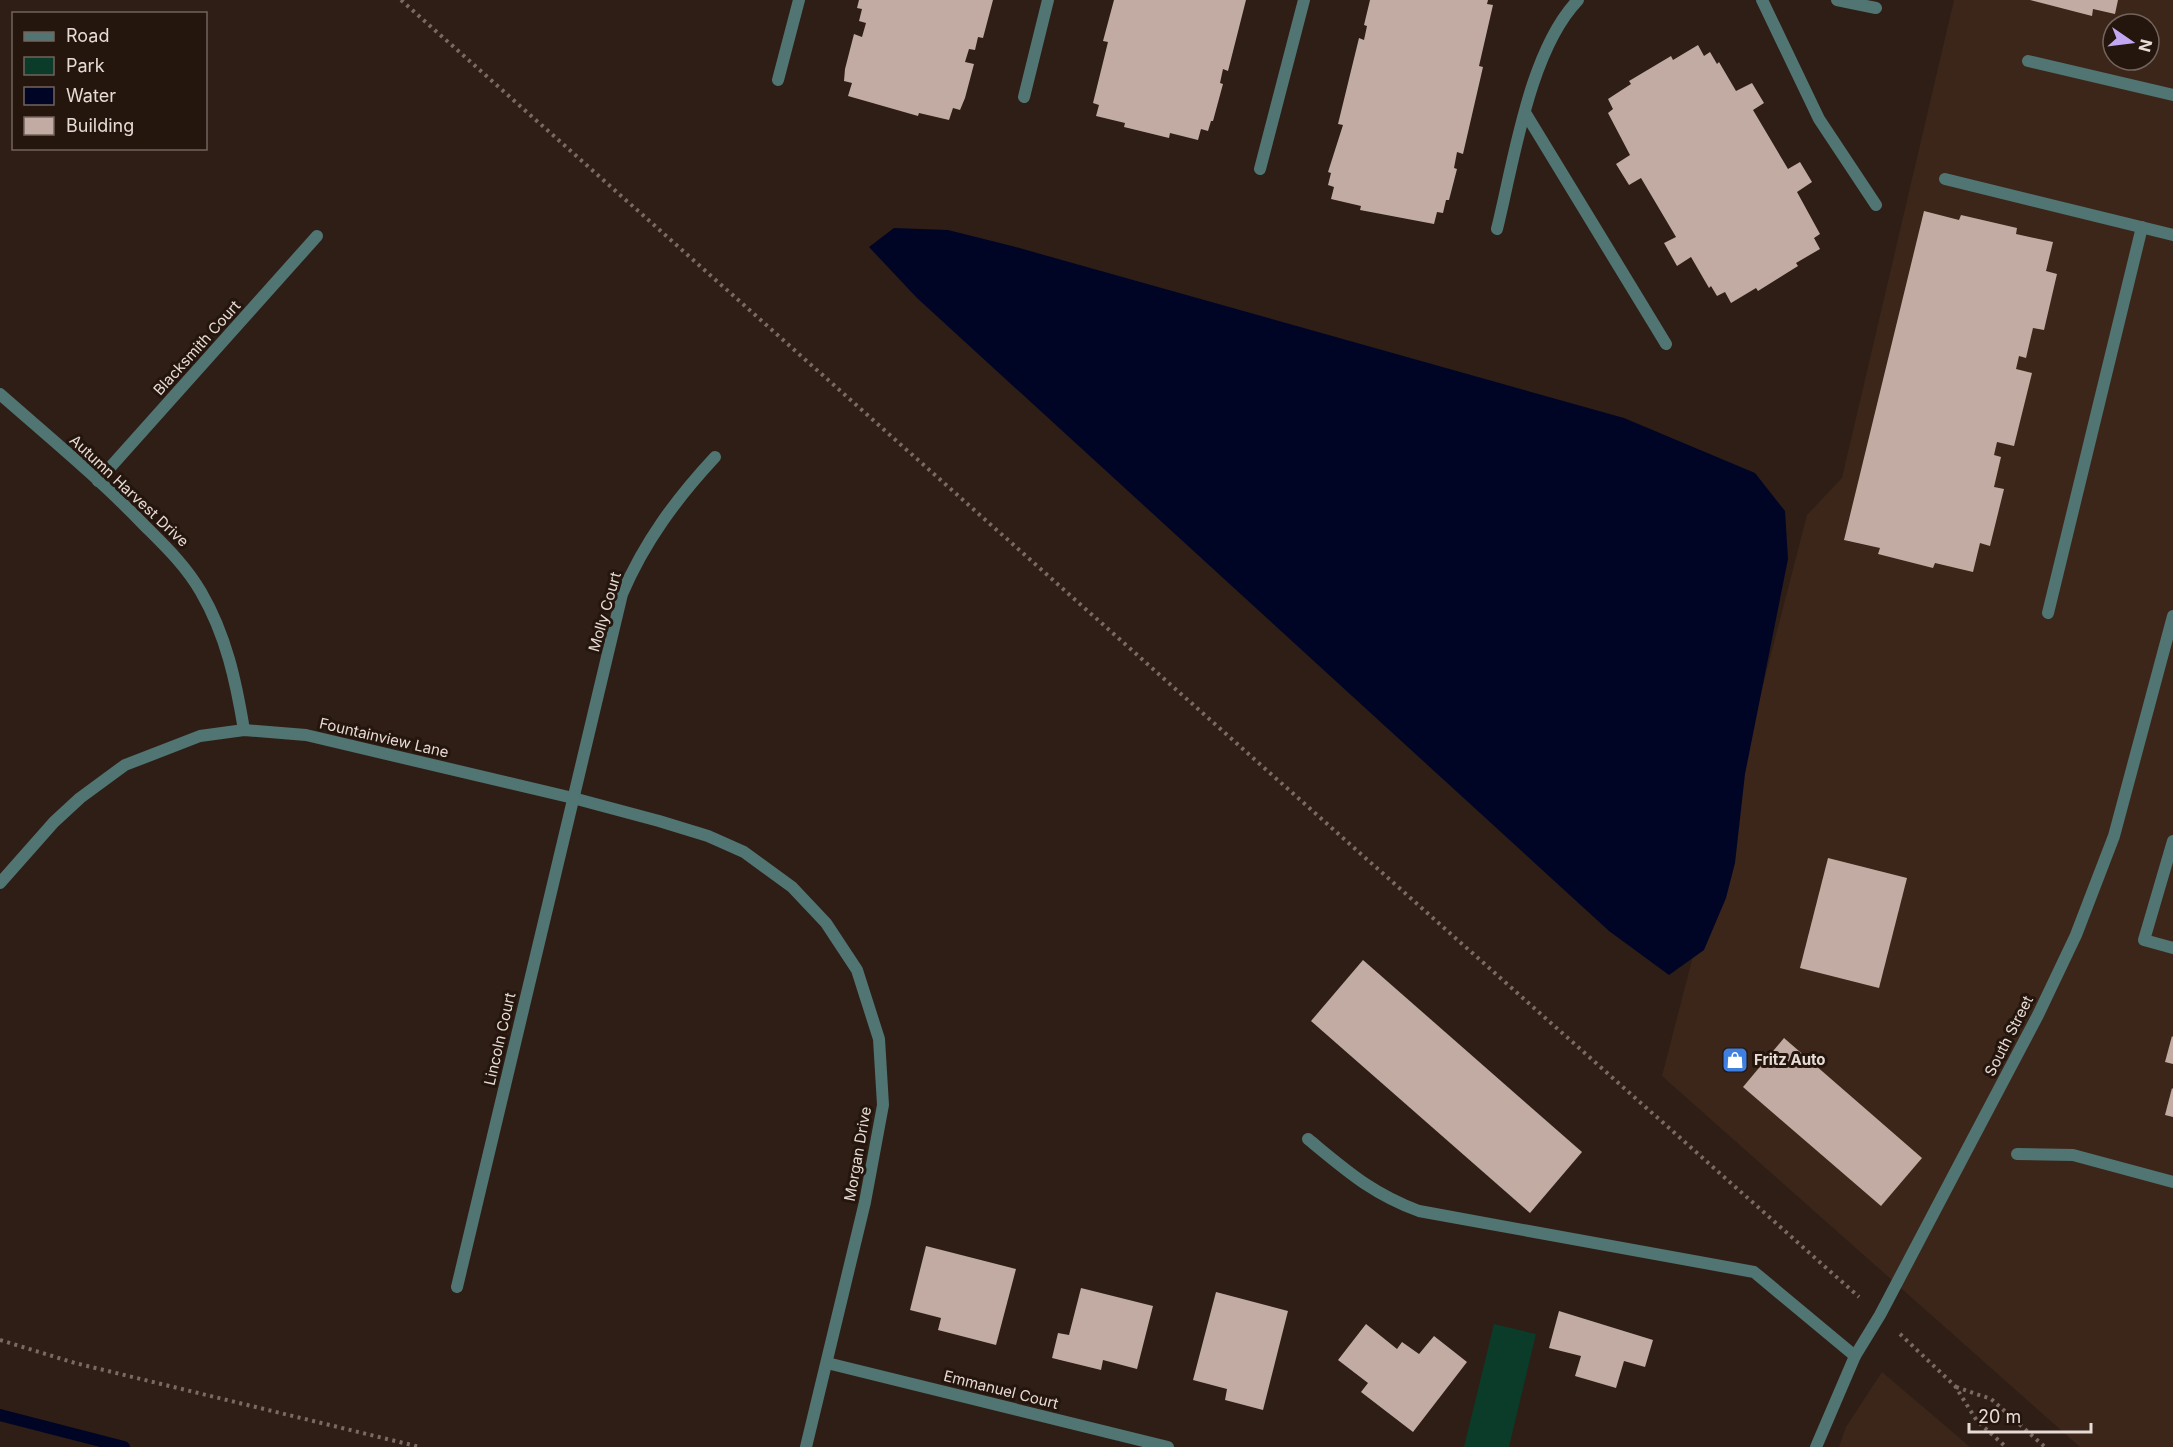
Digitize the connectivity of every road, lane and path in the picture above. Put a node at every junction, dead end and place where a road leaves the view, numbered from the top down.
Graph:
1 (401, 0) edge
2 (799, 0) edge
3 (1048, 0) edge
4 (1304, 0) edge
5 (1578, 0) edge
6 (1762, 0) edge
7 (1837, 0) edge
8 (1876, 8) dead end
9 (2028, 62) dead end
10 (778, 80) dead end
11 (2173, 95) edge
12 (1024, 97) dead end
13 (1526, 114) junction
14 (1260, 169) dead end
15 (1945, 179) dead end
16 (1876, 205) dead end
17 (2142, 227) junction
18 (1497, 229) dead end
19 (2173, 235) edge
20 (317, 236) dead end
21 (1666, 344) dead end
22 (0, 394) edge
23 (715, 457) dead end
24 (98, 481) junction
25 (2048, 613) dead end
26 (2173, 616) edge
27 (244, 730) junction
28 (573, 798) junction
29 (2173, 841) edge
30 (0, 883) edge
31 (792, 886) joint
32 (2173, 948) edge
33 (1308, 1139) dead end
34 (2017, 1154) dead end
35 (2173, 1182) edge
36 (1848, 1286) dead end
37 (457, 1287) dead end
38 (1904, 1337) dead end
39 (0, 1340) edge
40 (1855, 1356) junction
41 (827, 1363) junction
42 (1955, 1386) junction
43 (420, 1447) edge
44 (806, 1447) edge
45 (1168, 1447) edge
46 (1816, 1447) edge
47 (2006, 1447) edge
48 (2046, 1447) edge

1 - 36 path
2 - 10 street
3 - 12 street
4 - 14 street
5 - 13 street
6 - 16 street
7 - 8 street
9 - 11 street
13 - 18 street
13 - 21 street
15 - 17 street
17 - 19 street
17 - 25 street
20 - 24 street, Blacksmith Court
22 - 24 street, Autumn Harvest Drive
23 - 28 street, Molly Court
24 - 27 street, Autumn Harvest Drive
26 - 40 street, South Street
27 - 28 street, Fountainview Lane
27 - 30 street, Fountainview Lane
28 - 31 street, Fountainview Lane
28 - 37 street, Lincoln Court
29 - 32 street
31 - 41 street, Morgan Drive
33 - 40 street
34 - 35 street
38 - 42 path
39 - 43 path
40 - 46 street, South Street
41 - 44 street, Morgan Drive
41 - 45 street, Emmanuel Court
42 - 47 path
42 - 48 path

